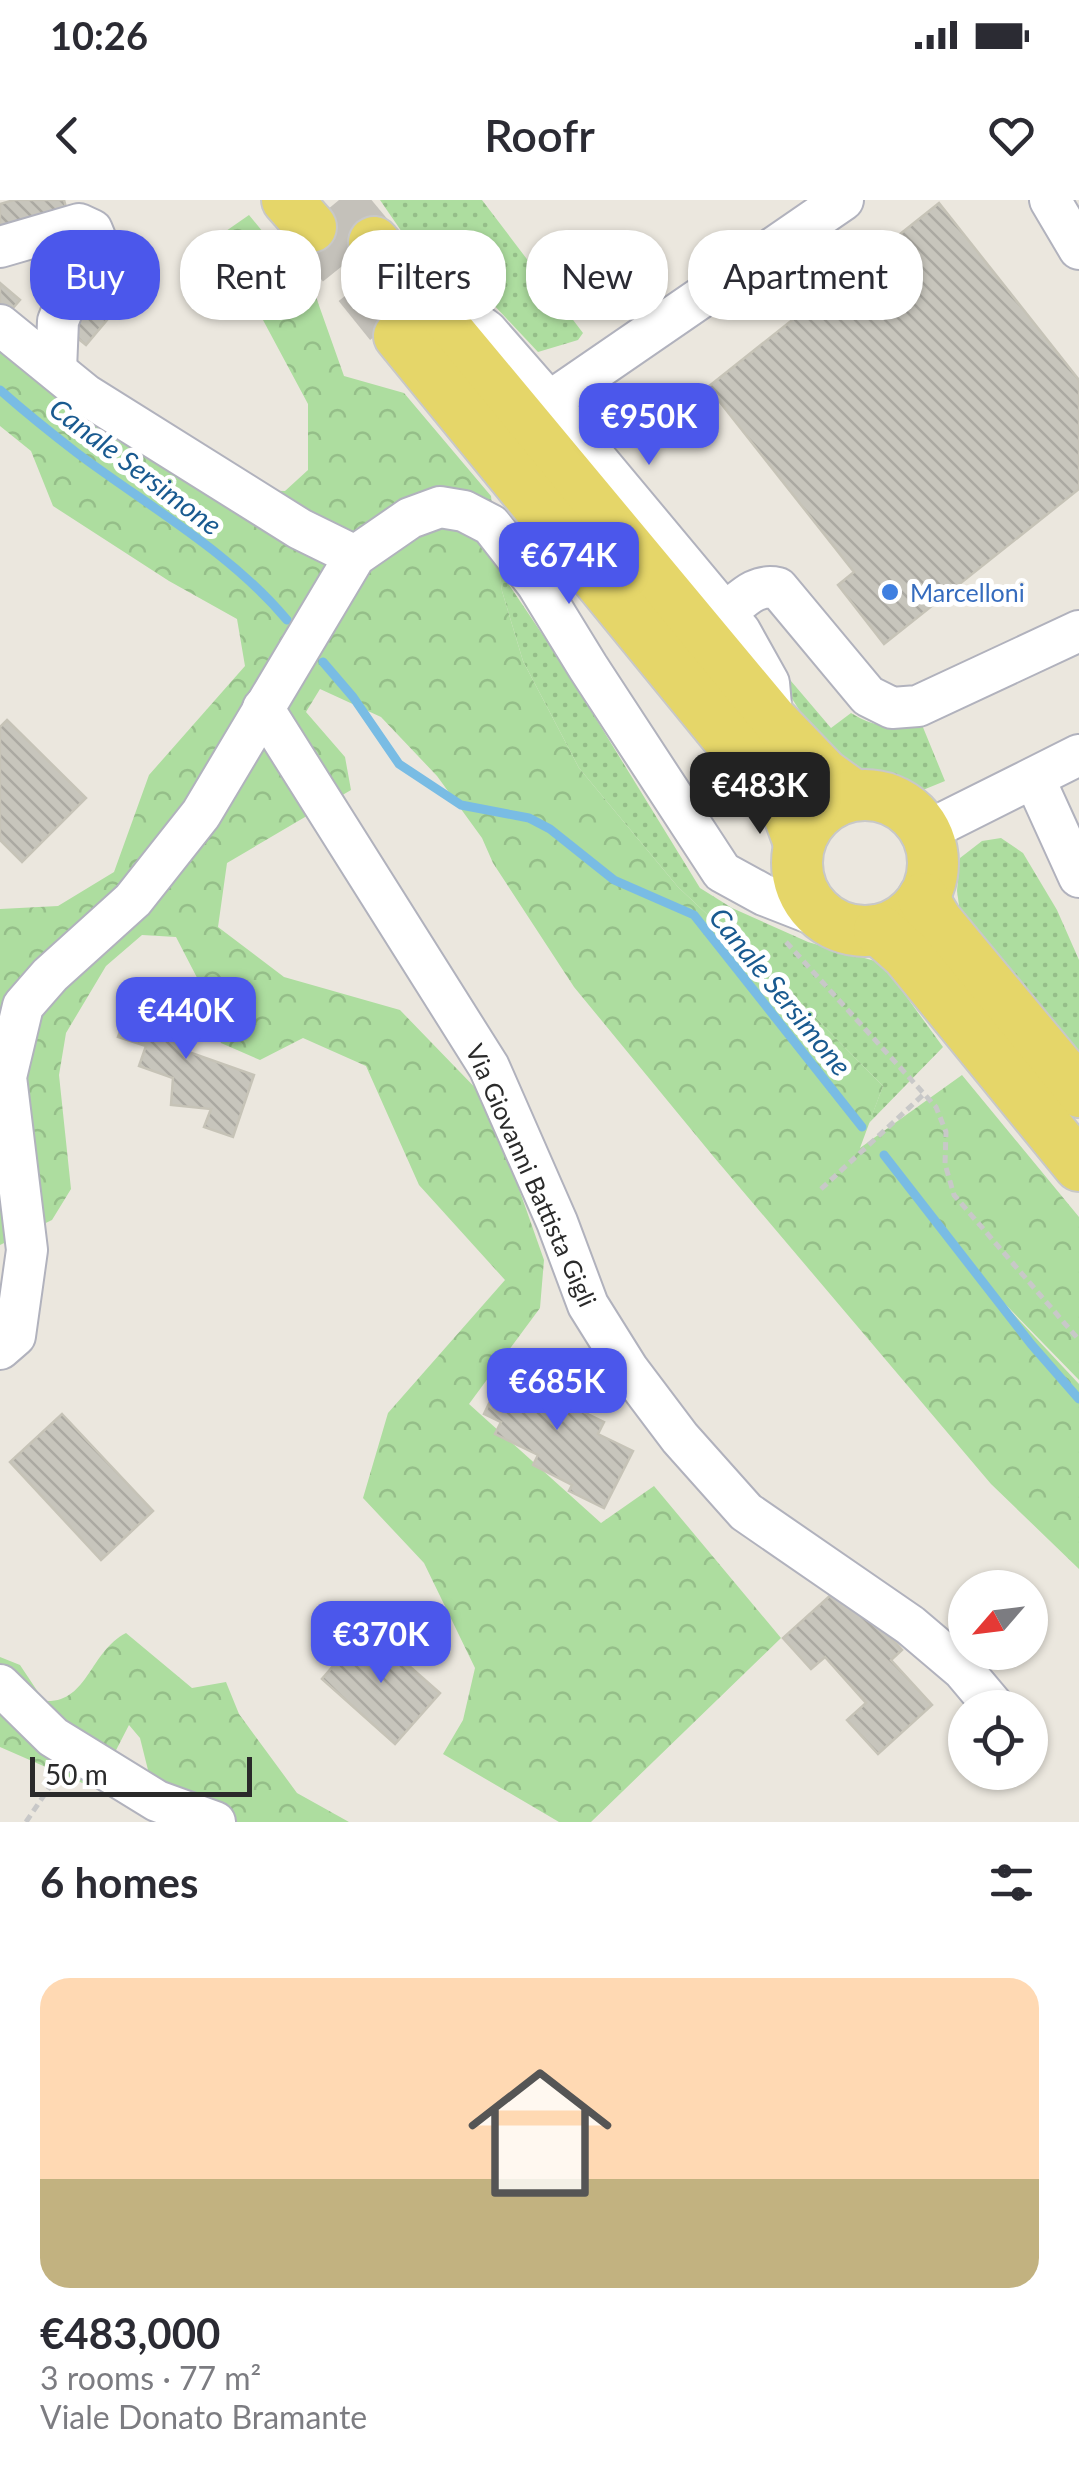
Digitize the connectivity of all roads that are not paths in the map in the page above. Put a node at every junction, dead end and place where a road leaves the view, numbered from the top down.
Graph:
1 (843, 200) edge
2 (1050, 200) edge
3 (82, 214) edge
4 (0, 247) edge
5 (1079, 249) edge
6 (413, 321) junction
7 (0, 325) edge
8 (56, 370) junction
9 (549, 402) junction
10 (355, 556) junction
11 (725, 613) junction
12 (1079, 632) edge
13 (263, 708) junction
14 (772, 721) junction
15 (1079, 755) edge
16 (1034, 778) junction
17 (853, 796) junction
18 (925, 832) junction
19 (799, 843) junction
20 (1079, 877) edge
21 (924, 898) junction
22 (803, 928) junction
23 (878, 930) junction
24 (12, 995) edge
25 (1079, 1092) edge
26 (1079, 1166) edge
27 (0, 1349) edge
28 (0, 1685) edge
29 (980, 1690) edge
30 (215, 1822) edge

1 - 9 street
2 - 5 street
3 - 4 street
3 - 8 street
6 - 9 street
6 - 14 main road
6 - 19 main road
7 - 8 street
8 - 10 street
9 - 11 street
10 - 13 street
10 - 22 street
11 - 12 street
11 - 14 street
13 - 24 street
13 - 29 street, Via Giovanni Battista Gigli
14 - 17 main road
15 - 16 street
16 - 18 street
16 - 20 street
17 - 18 main road
17 - 19 main road
18 - 21 main road
19 - 22 main road
21 - 23 main road
21 - 25 main road
22 - 23 main road
23 - 26 main road
24 - 27 street
28 - 30 street

